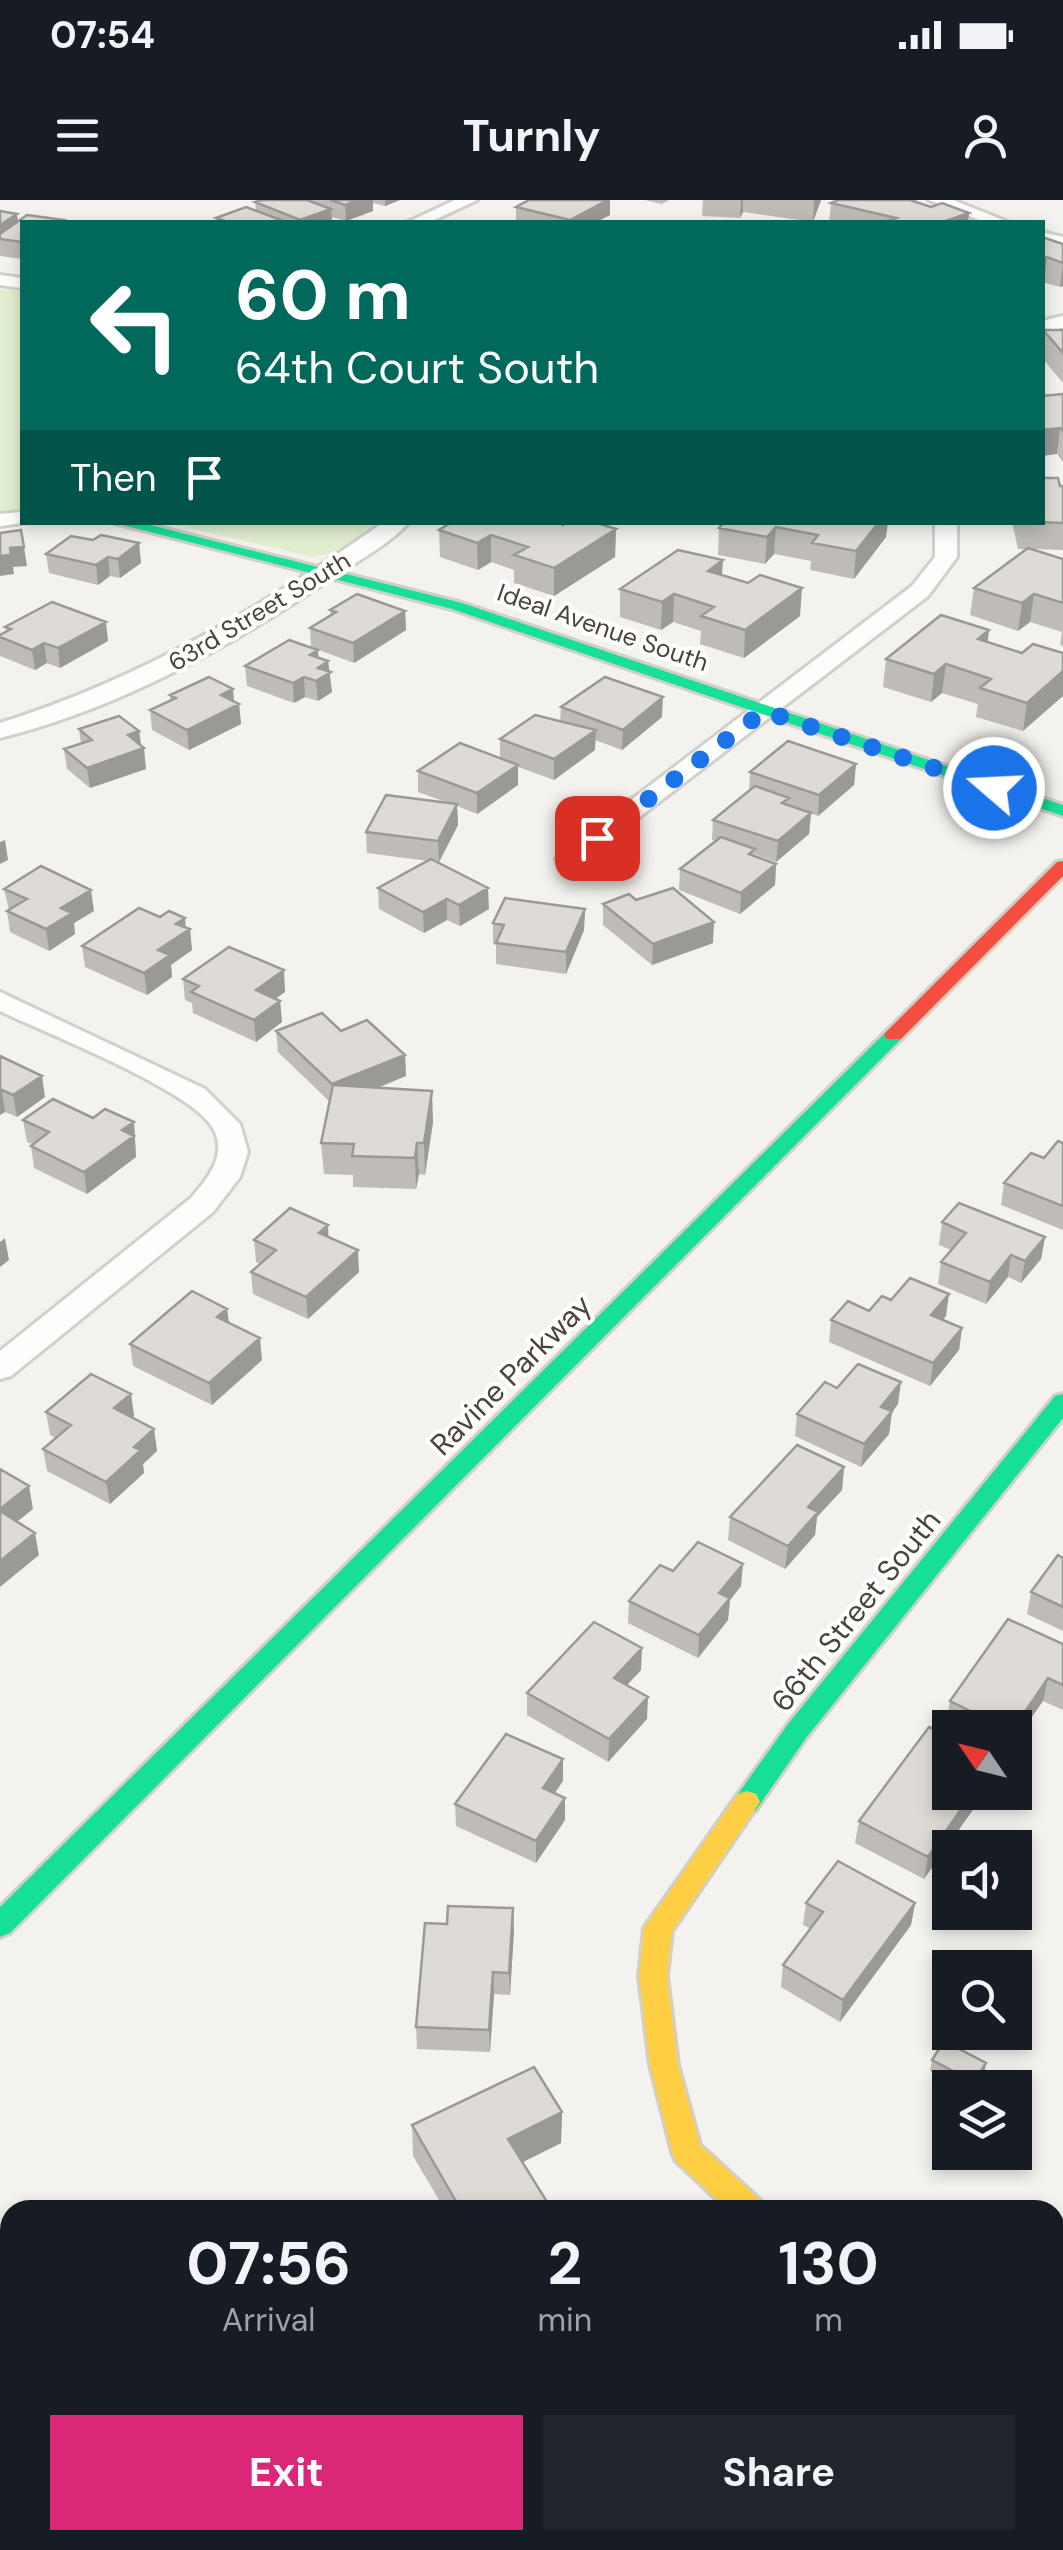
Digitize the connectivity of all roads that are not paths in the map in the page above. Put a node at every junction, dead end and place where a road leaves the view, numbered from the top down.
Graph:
1 (469, 200) edge
2 (936, 200) edge
3 (422, 220) edge
4 (993, 220) edge
5 (131, 525) edge
6 (395, 525) edge
7 (946, 525) edge
8 (327, 572) junction
9 (764, 711) junction
10 (0, 731) edge
11 (1063, 811) edge
12 (569, 859) dead end
13 (1063, 866) edge
14 (0, 1000) edge
15 (0, 1368) edge
16 (1063, 1402) edge
17 (0, 1926) edge
18 (738, 2200) edge

1 - 3 street
2 - 4 street
5 - 8 street, Ideal Avenue South
6 - 8 street, 63rd Street South
7 - 9 street
8 - 9 street, Ideal Avenue South
8 - 10 street, 63rd Street South
9 - 11 street, Ideal Avenue South
9 - 12 street
13 - 17 street, Ravine Parkway
14 - 15 street
16 - 18 street, 66th Street South

